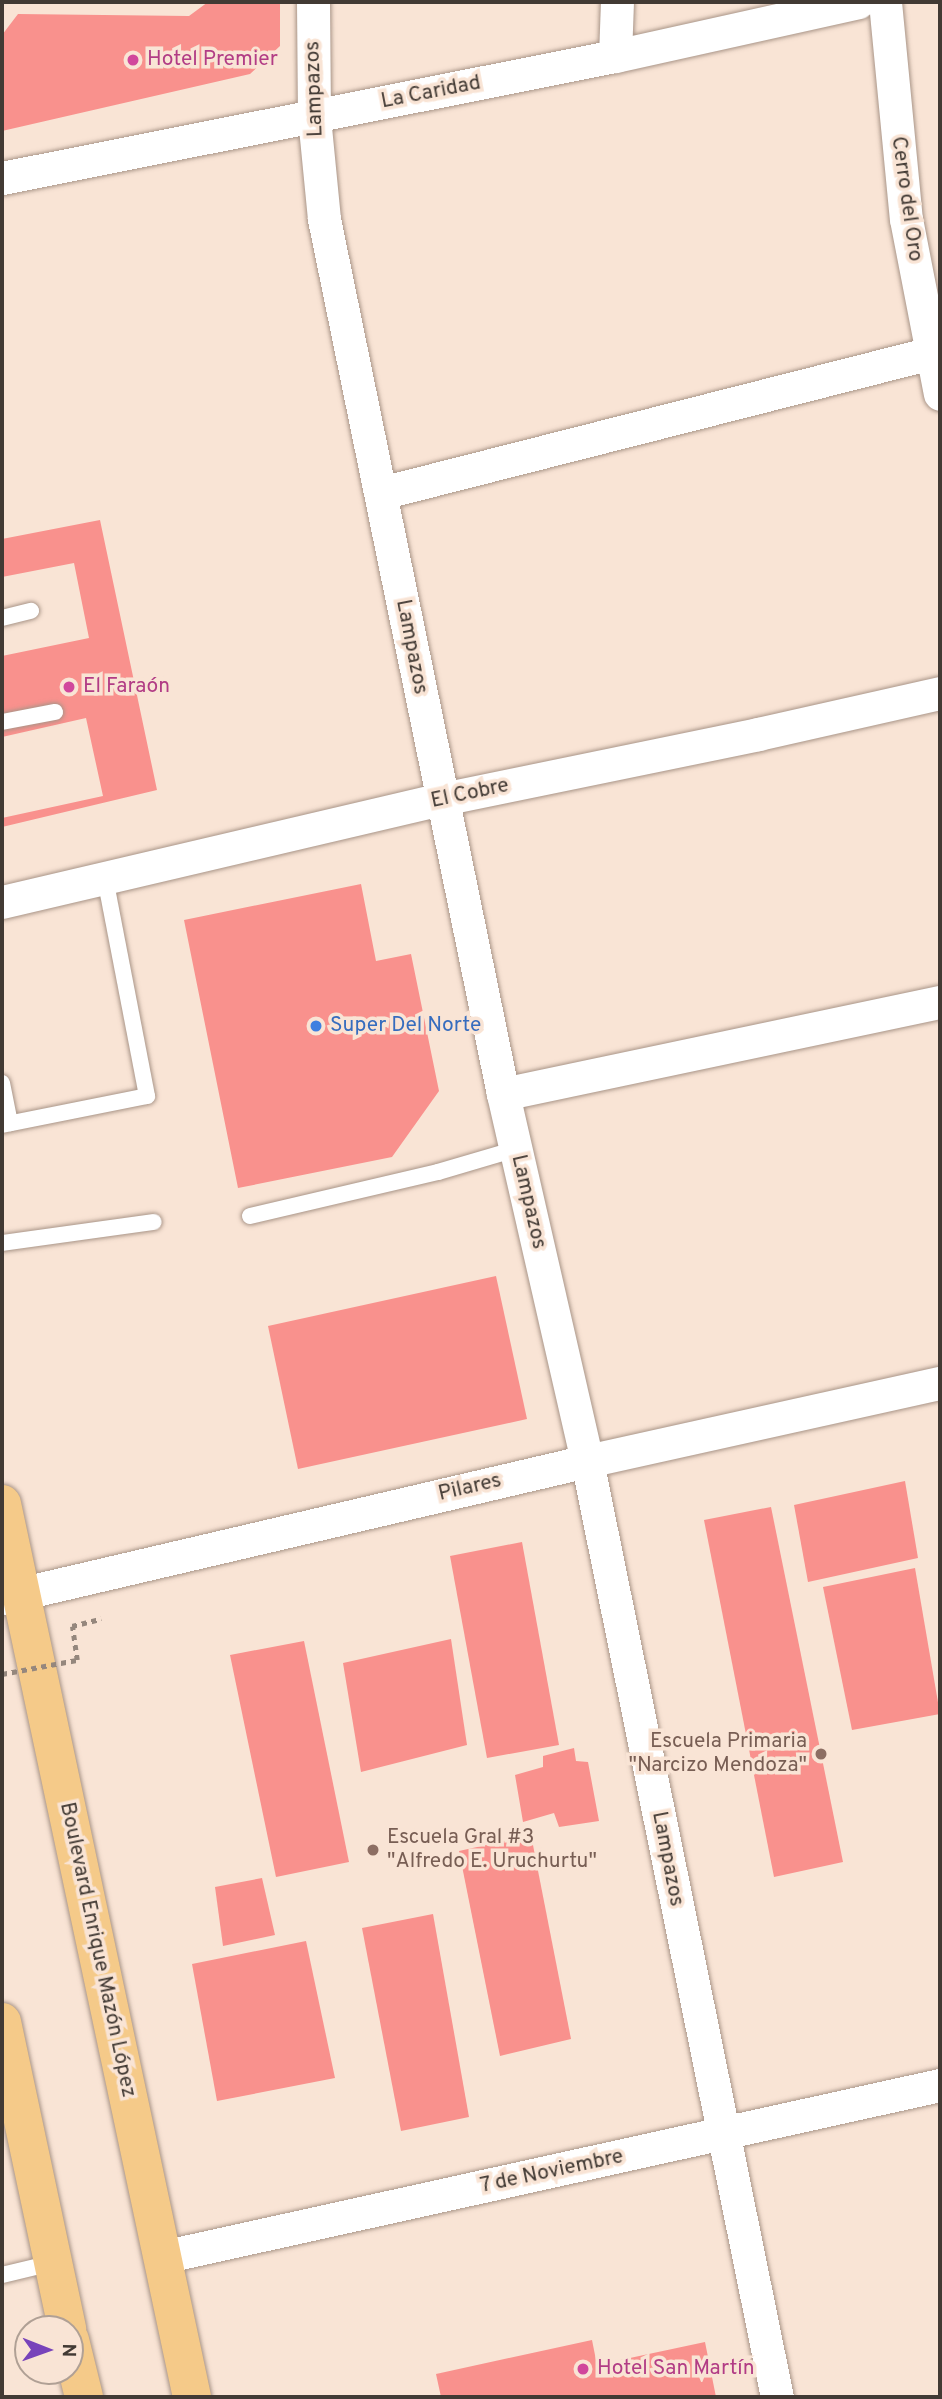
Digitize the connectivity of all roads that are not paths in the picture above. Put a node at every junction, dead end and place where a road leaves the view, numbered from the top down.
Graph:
1 (313, 2) edge
2 (617, 2) edge
3 (858, 2) edge
4 (885, 2) edge
5 (615, 55) junction
6 (314, 117) junction
7 (2, 178) edge
8 (931, 353) junction
9 (940, 394) edge
10 (381, 493) junction
11 (31, 611) dead end
12 (2, 618) edge
13 (940, 693) edge
14 (55, 712) dead end
15 (2, 722) edge
16 (442, 799) junction
17 (105, 877) junction
18 (2, 902) edge
19 (940, 1002) edge
20 (2, 1083) edge
21 (503, 1094) junction
22 (6, 1124) edge
23 (516, 1149) junction
24 (250, 1216) dead end
25 (154, 1222) dead end
26 (2, 1244) edge
27 (940, 1383) edge
28 (587, 1461) junction
29 (2, 1504) edge
30 (12, 1595) edge
31 (2, 2022) edge
32 (940, 2085) edge
33 (723, 2135) junction
34 (162, 2257) junction
35 (52, 2263) junction
36 (2, 2275) edge
37 (64, 2315) edge
38 (192, 2397) edge
39 (777, 2397) edge

1 - 6 street, Lampazos
2 - 5 street
3 - 5 street, La Caridad
4 - 8 street, Cerro del Oro
5 - 6 street, La Caridad
6 - 7 street, La Caridad
6 - 10 street, Lampazos
8 - 9 street, Cerro del Oro
8 - 10 street
10 - 16 street, Lampazos
11 - 12 lane
13 - 16 street, El Cobre
14 - 15 lane
16 - 17 street, El Cobre
16 - 21 street, Lampazos
17 - 18 street, El Cobre
17 - 22 lane
19 - 21 street
20 - 22 lane
21 - 23 street, Lampazos
23 - 24 lane
23 - 28 street, Lampazos
25 - 26 lane
27 - 28 street, Pilares
28 - 30 street, Pilares
28 - 33 street, Lampazos
29 - 30 main road, Boulevard Enrique Mazón López
30 - 34 main road, Boulevard Enrique Mazón López
31 - 35 main road
32 - 33 street, 7 de Noviembre
33 - 34 street, 7 de Noviembre
33 - 39 street, Lampazos
34 - 38 main road, Boulevard Enrique Mazón López
35 - 36 lane
35 - 37 main road

